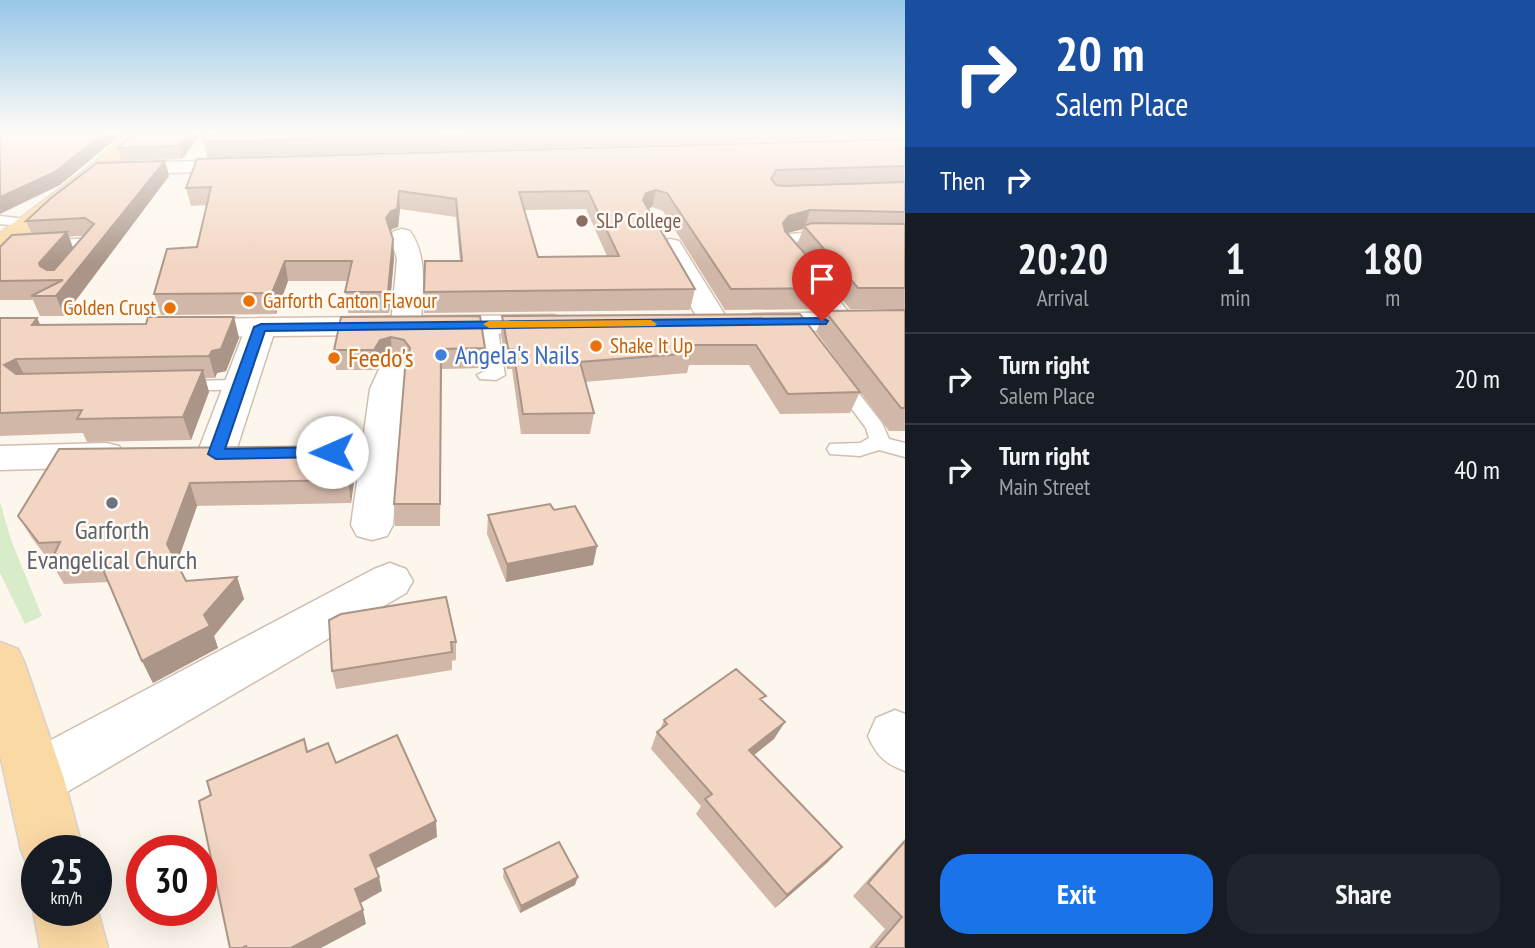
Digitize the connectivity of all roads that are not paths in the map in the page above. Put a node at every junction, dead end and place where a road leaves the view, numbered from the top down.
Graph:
1 (87, 177) edge
2 (0, 220) edge
3 (26, 223) junction
4 (660, 229) edge
5 (844, 234) edge
6 (401, 236) dead end
7 (0, 247) edge
8 (73, 262) edge
9 (847, 320) junction
10 (905, 320) edge
11 (489, 324) junction
12 (582, 324) edge
13 (261, 327) junction
14 (156, 328) edge
15 (398, 341) junction
16 (828, 364) edge
17 (486, 375) dead end
18 (240, 385) junction
19 (160, 386) edge
20 (877, 443) junction
21 (837, 449) dead end
22 (905, 450) edge
23 (255, 453) edge
24 (134, 455) edge
25 (0, 458) edge
26 (372, 525) dead end
27 (390, 581) dead end
28 (0, 664) edge
29 (35, 779) junction
30 (48, 835) edge
31 (69, 926) edge
32 (74, 948) edge

1 - 3 main road
2 - 3 lane
3 - 7 main road
4 - 9 street
5 - 9 lane
6 - 15 street
7 - 8 lane
9 - 10 street
11 - 12 street
11 - 15 street
11 - 17 lane
13 - 14 street
13 - 15 street
13 - 18 street
15 - 26 street
16 - 20 lane
18 - 19 lane
18 - 23 street
20 - 21 lane
20 - 22 lane
24 - 25 street
27 - 29 street
28 - 29 main road
29 - 30 main road
31 - 32 main road

